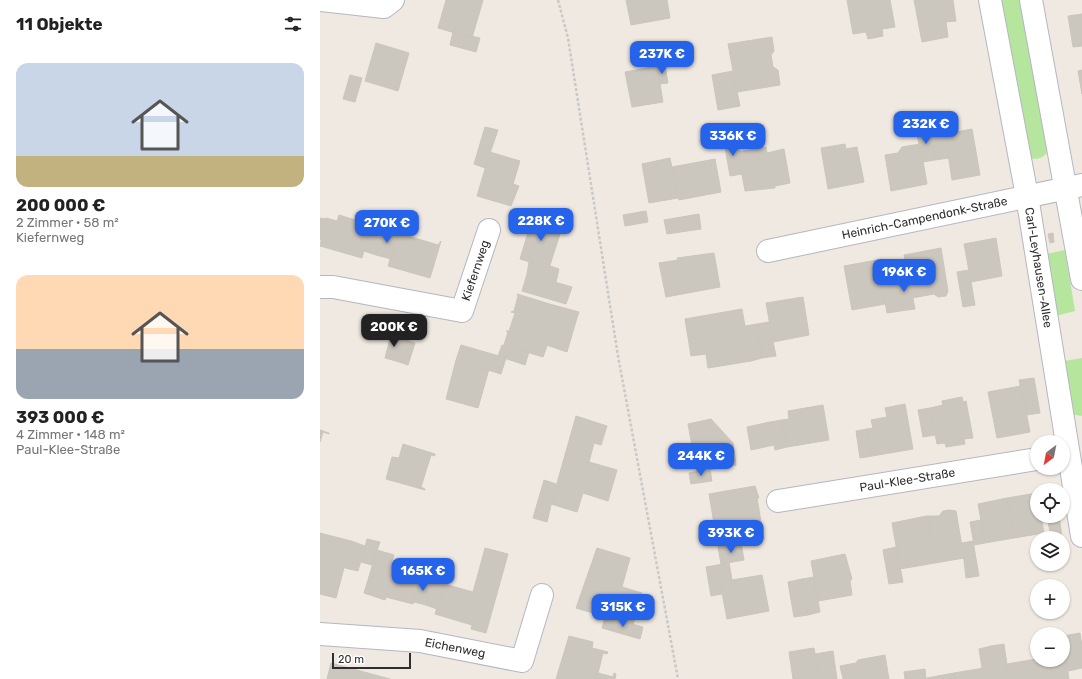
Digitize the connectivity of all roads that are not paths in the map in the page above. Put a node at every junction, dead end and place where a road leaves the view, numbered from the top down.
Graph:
1 (320, 0) edge
2 (392, 0) edge
3 (990, 0) edge
4 (1031, 0) edge
5 (1074, 187) edge
6 (1027, 196) junction
7 (489, 230) dead end
8 (768, 251) dead end
9 (1082, 279) edge
10 (320, 287) edge
11 (1071, 453) edge
12 (1030, 459) edge
13 (778, 501) dead end
14 (1082, 536) edge
15 (542, 595) dead end
16 (320, 634) edge

1 - 2 street
3 - 6 street, Carl-Leyhausen-Allee
4 - 5 street
5 - 6 street, Heinrich-Campendonk-Straße
5 - 9 street
6 - 8 street, Heinrich-Campendonk-Straße
6 - 11 street, Carl-Leyhausen-Allee
7 - 10 street, Kiefernweg
11 - 14 street, Carl-Leyhausen-Allee
12 - 13 street, Paul-Klee-Straße
15 - 16 street, Eichenweg

